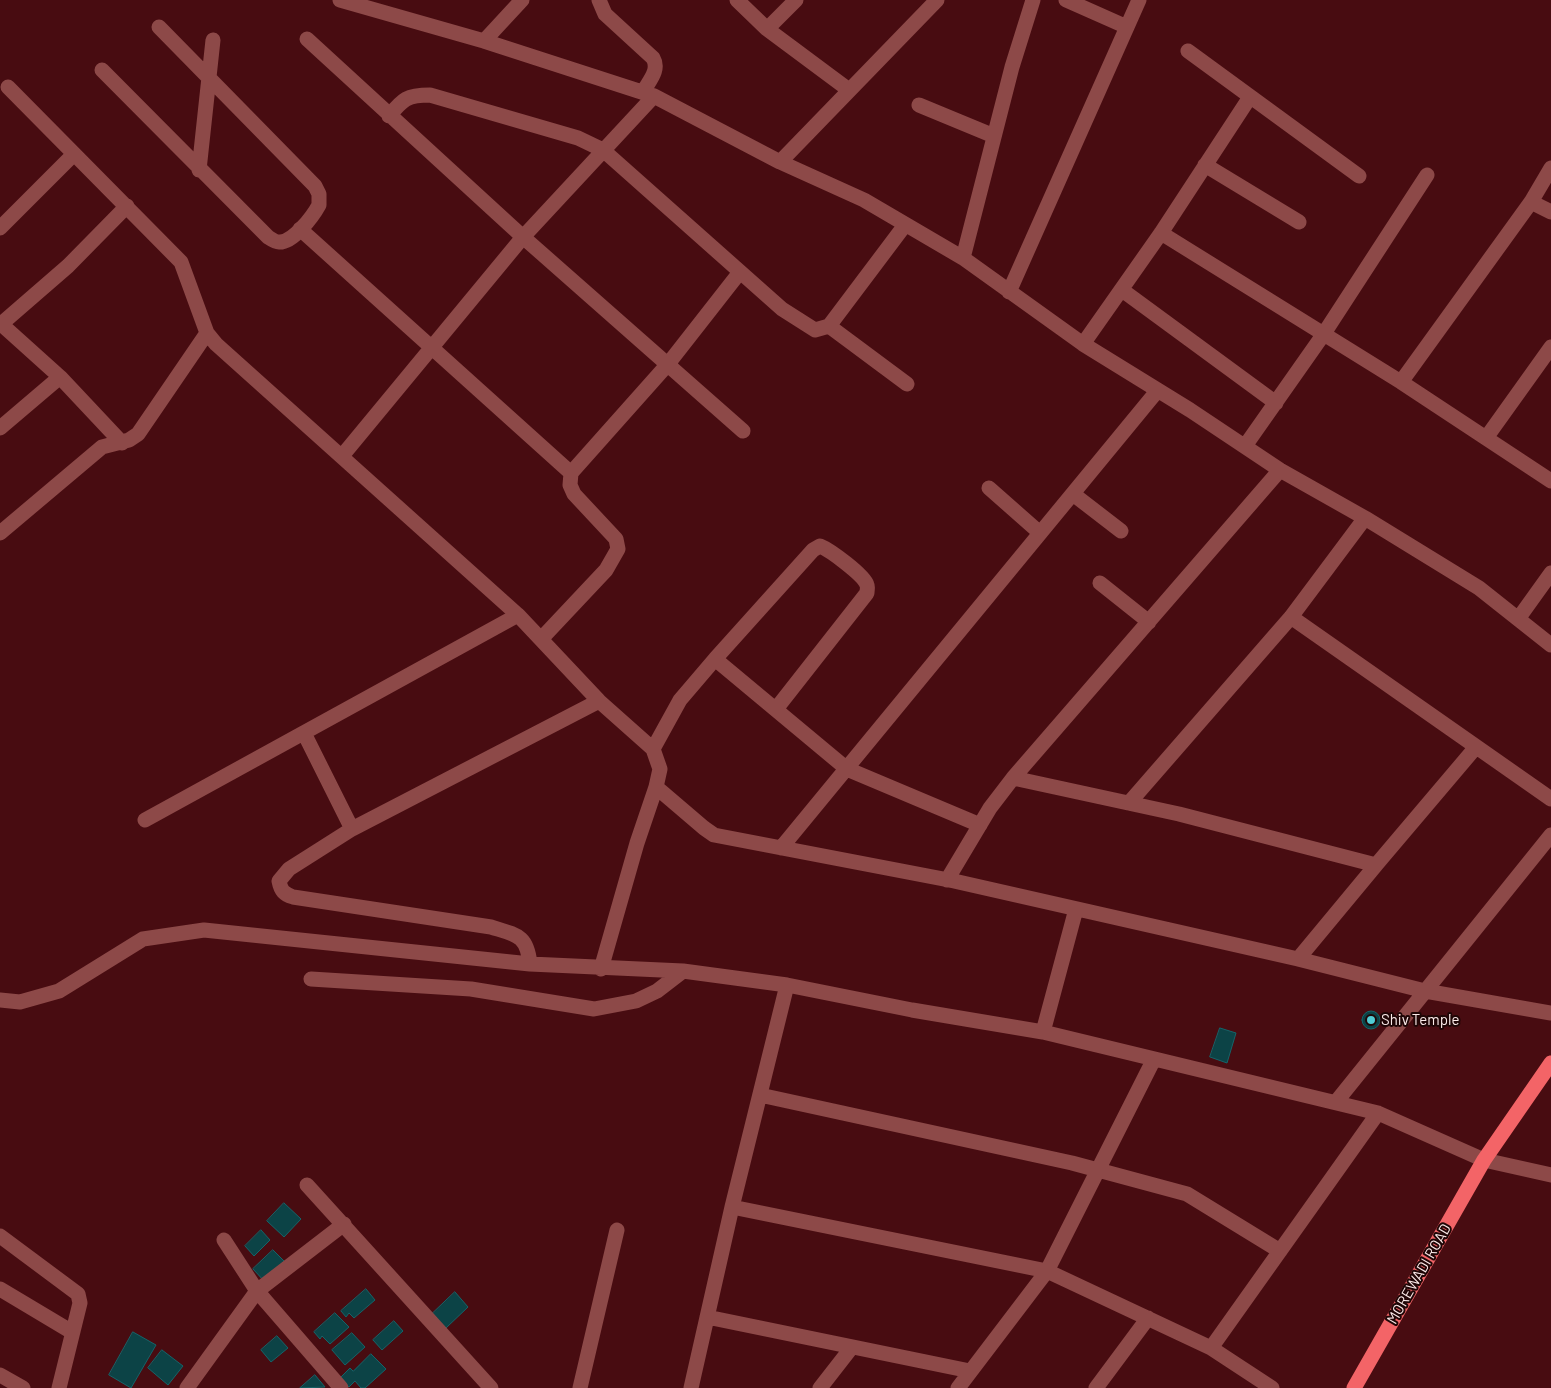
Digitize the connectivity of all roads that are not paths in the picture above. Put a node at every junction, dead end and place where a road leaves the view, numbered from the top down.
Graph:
1 (340, 0) edge
2 (522, 0) edge
3 (600, 0) edge
4 (737, 0) edge
5 (796, 0) edge
6 (937, 0) edge
7 (1033, 0) edge
8 (1066, 0) edge
9 (1139, 0) edge
10 (159, 27) dead end
11 (1127, 27) junction
12 (767, 29) junction
13 (307, 39) dead end
14 (213, 40) dead end
15 (484, 41) junction
16 (1188, 51) dead end
17 (102, 70) dead end
18 (208, 78) junction
19 (8, 87) dead end
20 (849, 90) junction
21 (648, 94) junction
22 (1250, 97) junction
23 (919, 105) dead end
24 (389, 116) junction
25 (994, 136) junction
26 (604, 150) junction
27 (74, 154) junction
28 (780, 162) junction
29 (1205, 165) junction
30 (1551, 168) edge
31 (199, 170) junction
32 (1426, 175) dead end
33 (1359, 176) dead end
34 (1531, 202) junction
35 (127, 206) junction
36 (1551, 212) edge
37 (1299, 222) dead end
38 (904, 224) junction
39 (0, 228) edge
40 (300, 229) junction
41 (1161, 233) junction
42 (523, 237) junction
43 (963, 258) junction
44 (740, 272) junction
45 (1122, 290) junction
46 (1009, 292) junction
47 (0, 324) edge
48 (829, 326) junction
49 (207, 333) junction
50 (1323, 335) junction
51 (1083, 344) junction
52 (432, 346) junction
53 (1551, 347) edge
54 (668, 364) junction
55 (60, 377) junction
56 (1401, 382) junction
57 (906, 384) dead end
58 (1158, 390) junction
59 (1276, 403) junction
60 (0, 428) edge
61 (743, 431) dead end
62 (1486, 438) junction
63 (122, 442) junction
64 (1245, 446) junction
65 (342, 456) junction
66 (1280, 470) junction
67 (571, 473) junction
68 (1551, 481) edge
69 (989, 488) dead end
70 (1072, 494) junction
71 (1365, 518) junction
72 (1122, 531) dead end
73 (0, 533) edge
74 (1040, 533) junction
75 (1551, 573) edge
76 (1100, 583) dead end
77 (518, 615) junction
78 (1291, 617) junction
79 (1518, 619) junction
80 (1149, 622) junction
81 (542, 638) junction
82 (1551, 645) edge
83 (716, 659) junction
84 (599, 701) junction
85 (776, 709) junction
86 (304, 733) junction
87 (1476, 747) junction
88 (653, 748) junction
89 (847, 768) junction
90 (1013, 778) junction
91 (656, 786) junction
92 (1551, 799) edge
93 (1129, 803) junction
94 (145, 820) dead end
95 (980, 825) junction
96 (352, 829) junction
97 (1551, 835) edge
98 (781, 848) junction
99 (1376, 865) junction
100 (947, 880) junction
101 (1076, 909) junction
102 (1298, 959) junction
103 (530, 964) junction
104 (601, 969) junction
105 (683, 971) junction
106 (311, 979) dead end
107 (787, 985) junction
108 (1425, 991) junction
109 (0, 1000) edge
110 (1551, 1013) edge
111 (1043, 1032) junction
112 (1154, 1059) junction
113 (1551, 1063) edge
114 (760, 1095) junction
115 (1336, 1102) junction
116 (1378, 1113) junction
117 (1484, 1160) junction
118 (1099, 1170) junction
119 (1551, 1175) edge
120 (307, 1184) dead end
121 (732, 1207) junction
122 (344, 1224) junction
123 (617, 1230) dead end
124 (0, 1236) edge
125 (224, 1240) dead end
126 (1280, 1251) junction
127 (1047, 1271) junction
128 (0, 1289) edge
129 (258, 1291) junction
130 (707, 1317) junction
131 (1148, 1318) junction
132 (72, 1332) junction
133 (852, 1347) junction
134 (1212, 1348) junction
135 (970, 1371) junction
136 (0, 1375) edge
137 (23, 1388) edge
138 (59, 1388) edge
139 (187, 1388) edge
140 (341, 1388) edge
141 (491, 1388) edge
142 (580, 1388) edge
143 (691, 1388) edge
144 (820, 1388) edge
145 (958, 1388) edge
146 (1096, 1388) edge
147 (1272, 1388) edge
148 (1354, 1388) edge

1 - 15 street
2 - 15 street
3 - 21 street
4 - 12 street
5 - 12 street
6 - 20 street
7 - 25 street
8 - 11 street
9 - 11 street
10 - 18 street
11 - 46 street
12 - 20 street
13 - 24 street
14 - 18 street
15 - 21 street
16 - 22 street
17 - 31 street
18 - 31 street
18 - 40 street
19 - 27 street
20 - 28 street
21 - 26 street
21 - 28 street
22 - 29 street
22 - 33 street
23 - 25 street
24 - 26 street
24 - 42 street
25 - 43 street
26 - 42 street
26 - 44 street
27 - 35 street
27 - 39 street
28 - 38 street
29 - 37 street
29 - 41 street
30 - 34 street
31 - 40 street
32 - 50 street
34 - 36 street
34 - 56 street
35 - 47 street
35 - 49 street
38 - 43 street
38 - 48 street
40 - 52 street
41 - 45 street
41 - 50 street
42 - 52 street
42 - 54 street
43 - 46 street
44 - 48 street
44 - 54 street
45 - 51 street
45 - 59 street
46 - 51 street
47 - 55 street
48 - 57 street
49 - 63 street
49 - 65 street
50 - 56 street
50 - 59 street
51 - 58 street
52 - 65 street
52 - 67 street
53 - 62 street
54 - 61 street
54 - 67 street
55 - 60 street
55 - 63 street
56 - 62 street
58 - 64 street
58 - 70 street
59 - 64 street
62 - 68 street
63 - 73 street
64 - 66 street
65 - 77 street
66 - 71 street
66 - 80 street
67 - 81 street
69 - 74 street
70 - 72 street
70 - 74 street
71 - 78 street
71 - 79 street
74 - 89 street
75 - 79 street
76 - 80 street
77 - 81 street
77 - 86 street
78 - 87 street
78 - 93 street
79 - 82 street
80 - 90 street
81 - 84 street
83 - 85 street
83 - 85 street
83 - 88 street
84 - 88 street
84 - 96 street
85 - 89 street
86 - 94 street
86 - 96 street
87 - 92 street
87 - 99 street
88 - 91 street
89 - 95 street
89 - 98 street
90 - 93 street
90 - 95 street
91 - 98 street
91 - 104 street
93 - 99 street
95 - 100 street
96 - 103 street
97 - 108 street
98 - 100 street
99 - 102 street
100 - 101 street
101 - 102 street
101 - 111 street
102 - 108 street
103 - 104 street
103 - 109 street
104 - 105 street
105 - 106 street
105 - 107 street
107 - 111 street
107 - 114 street
108 - 110 street
108 - 115 street
111 - 112 street
112 - 115 street
112 - 118 street
113 - 117 main road, MOREWADI ROAD
114 - 118 street
114 - 121 street
115 - 116 street
116 - 117 street
116 - 126 street
117 - 119 street
117 - 148 main road, MOREWADI ROAD
118 - 126 street
118 - 127 street
120 - 122 street
121 - 127 street
121 - 130 street
122 - 129 street
122 - 141 street
123 - 142 street
124 - 132 street
125 - 129 street
126 - 134 street
127 - 131 street
127 - 135 street
128 - 132 street
129 - 139 street
129 - 140 street
130 - 133 street
130 - 143 street
131 - 134 street
131 - 146 street
132 - 138 street
133 - 135 street
133 - 144 street
134 - 147 street
135 - 145 street
136 - 137 street

